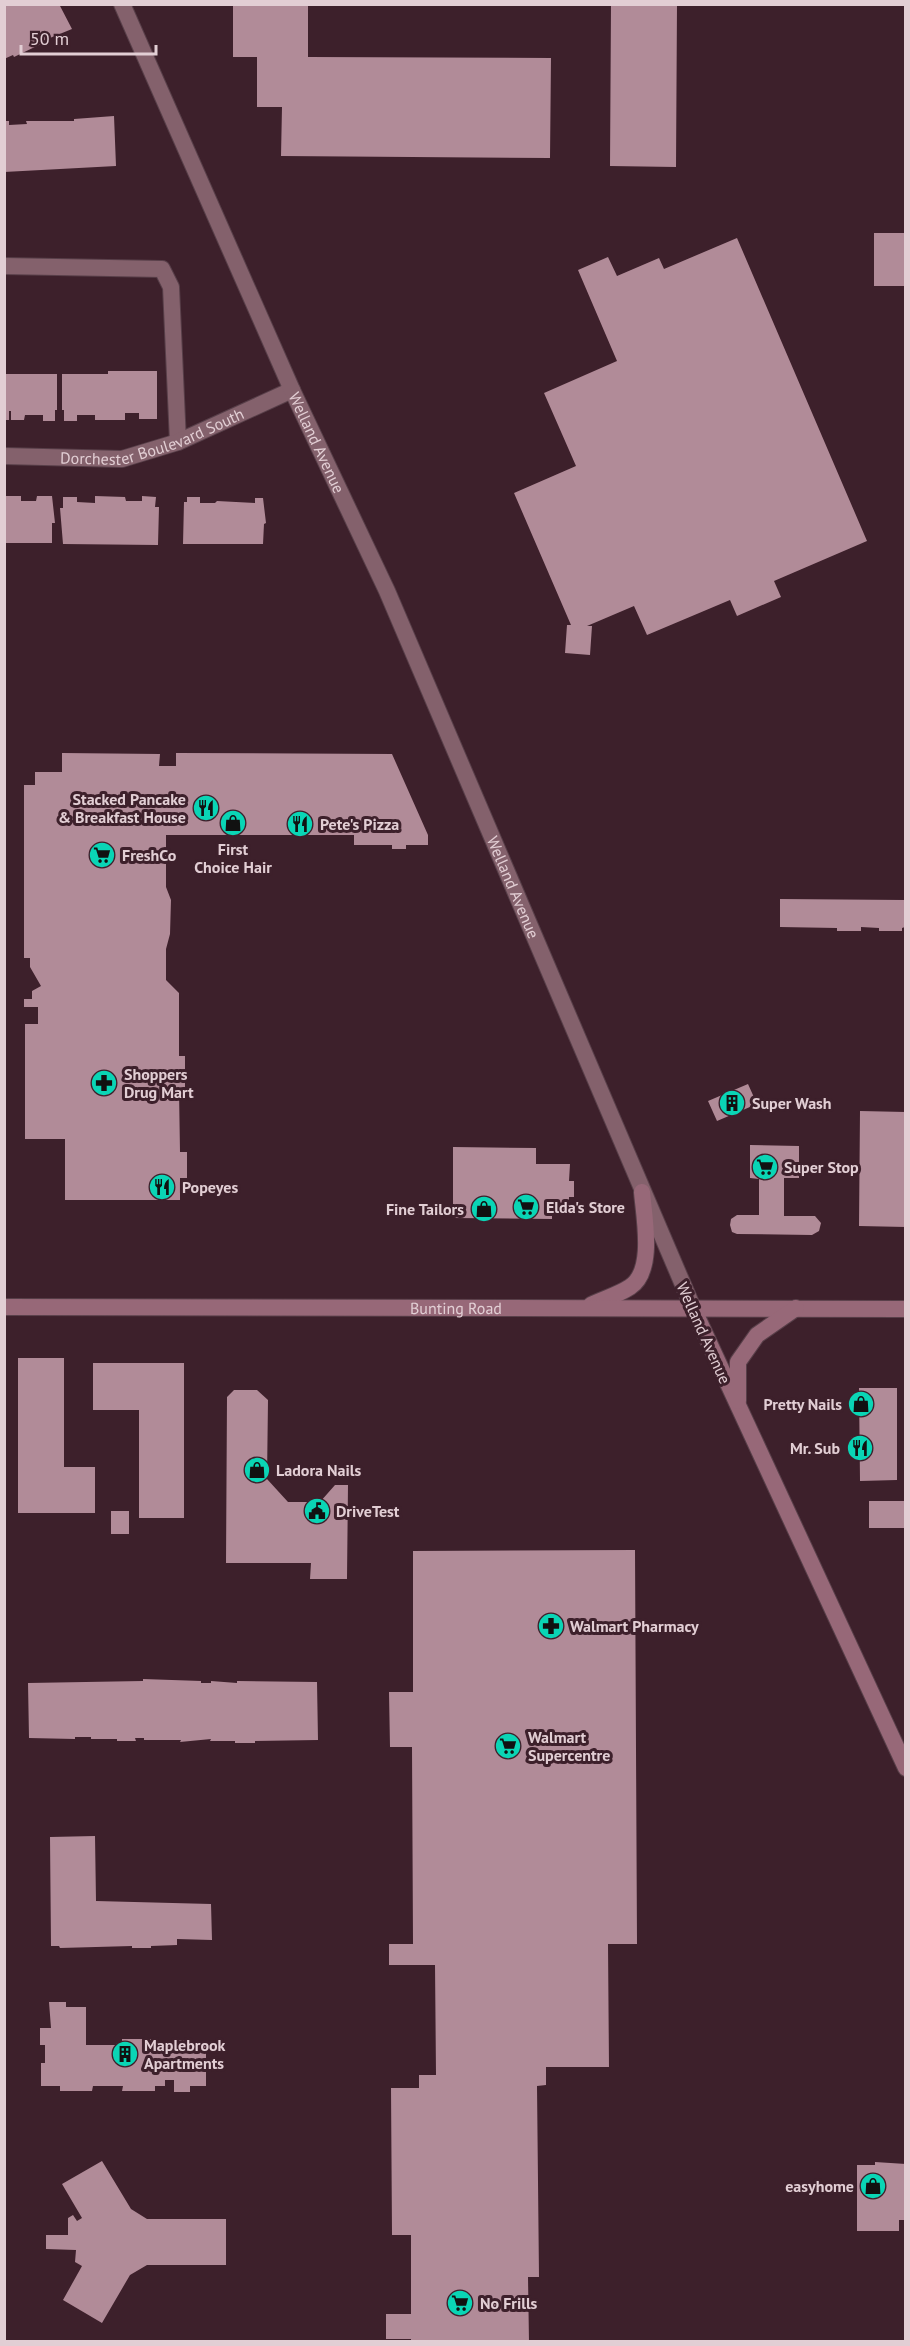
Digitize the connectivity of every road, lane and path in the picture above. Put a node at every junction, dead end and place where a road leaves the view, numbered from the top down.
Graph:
1 (122, 4) edge
2 (4, 266) edge
3 (292, 390) junction
4 (178, 442) junction
5 (4, 456) edge
6 (642, 1192) junction
7 (4, 1307) edge
8 (585, 1308) junction
9 (693, 1308) junction
10 (796, 1308) junction
11 (906, 1309) edge
12 (738, 1408) junction
13 (906, 1768) edge

1 - 3 street, Welland Avenue
2 - 4 street
3 - 4 street, Dorchester Boulevard South
3 - 6 street, Welland Avenue
4 - 5 street, Dorchester Boulevard South
6 - 8 main road
6 - 9 street, Welland Avenue
7 - 8 main road, Bunting Road
8 - 9 main road, Bunting Road
9 - 10 main road, Bunting Road
9 - 12 main road, Welland Avenue
10 - 11 main road, Bunting Road
10 - 12 main road
12 - 13 main road, Welland Avenue

